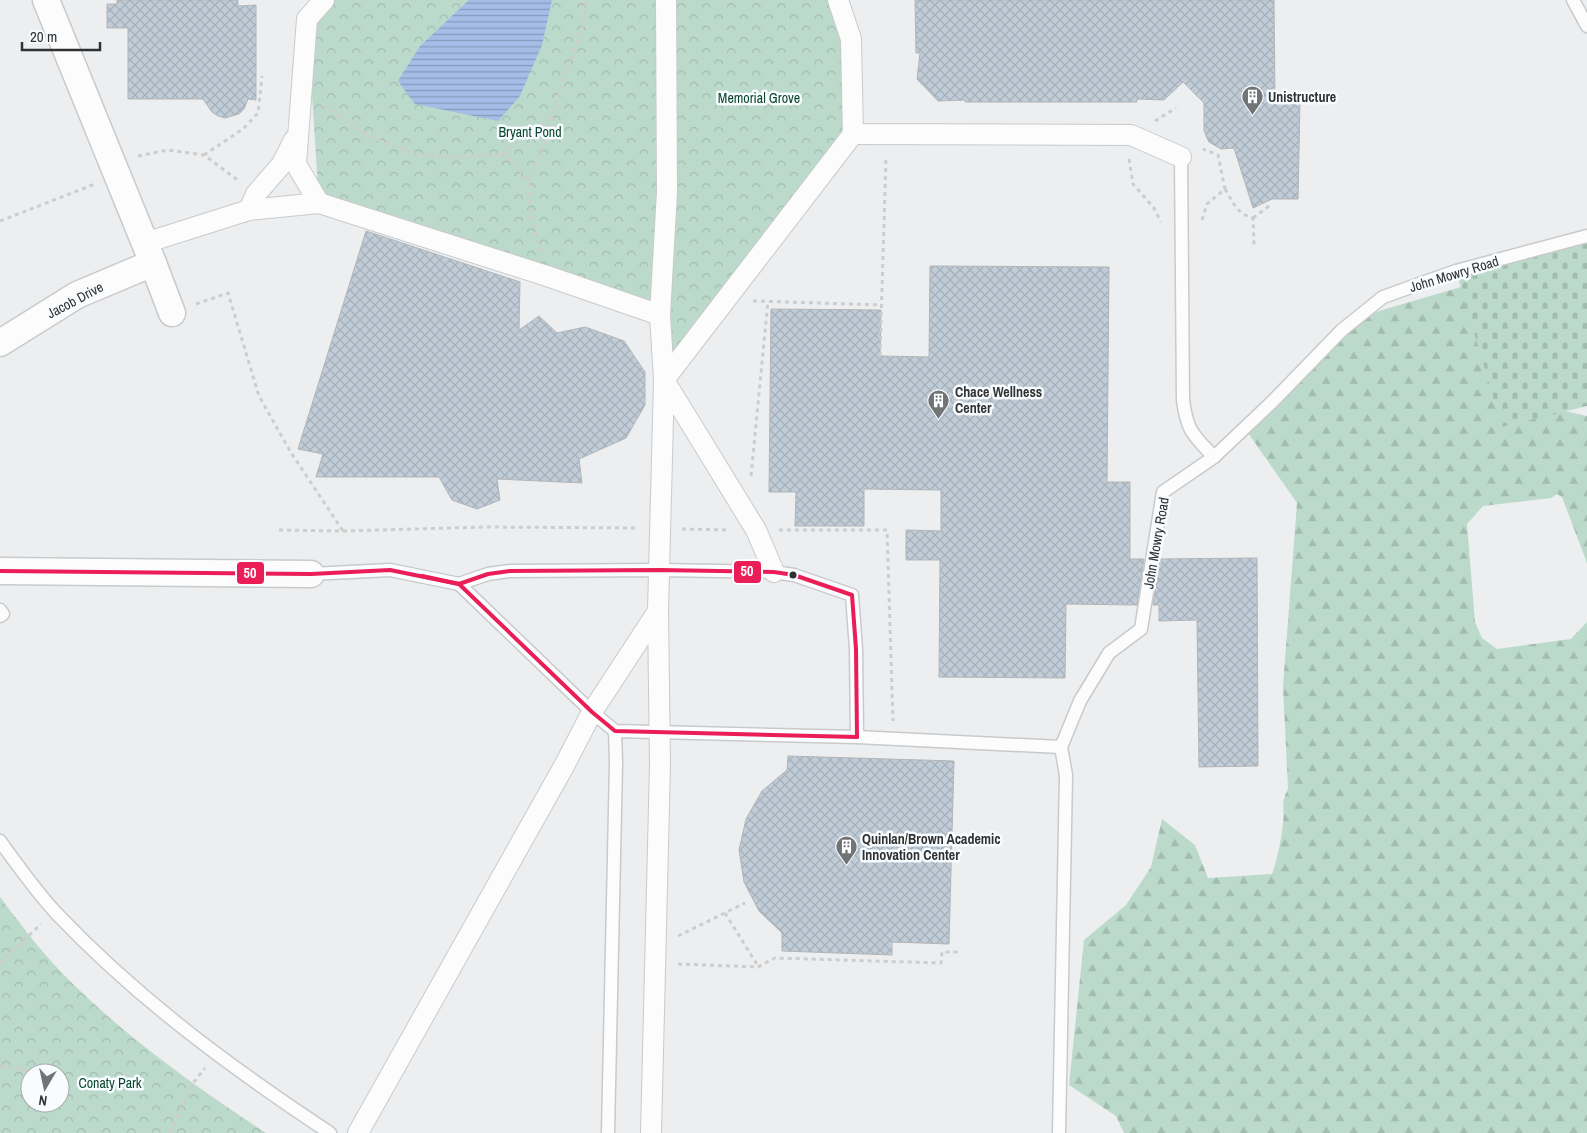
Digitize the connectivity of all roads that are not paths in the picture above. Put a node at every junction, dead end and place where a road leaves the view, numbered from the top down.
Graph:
1 (46, 0) edge
2 (324, 0) edge
3 (666, 0) edge
4 (838, 0) edge
5 (1573, 0) edge
6 (1587, 26) edge
7 (298, 132) junction
8 (853, 134) junction
9 (1181, 156) joint
10 (252, 202) junction
11 (319, 202) junction
12 (1587, 236) edge
13 (149, 253) junction
14 (172, 313) dead end
15 (660, 315) junction
16 (0, 343) edge
17 (664, 380) junction
18 (1214, 457) junction
19 (659, 570) junction
20 (0, 571) edge
21 (774, 572) junction
22 (311, 574) joint
23 (459, 584) junction
24 (0, 610) edge
25 (658, 611) junction
26 (0, 616) edge
27 (592, 712) junction
28 (614, 732) junction
29 (659, 733) junction
30 (857, 737) junction
31 (1061, 747) junction
32 (0, 841) edge
33 (330, 1133) edge
34 (358, 1133) edge
35 (608, 1133) edge
36 (651, 1133) edge
37 (1059, 1133) edge

1 - 13 street
2 - 7 street
3 - 15 street
4 - 8 street
5 - 6 lane
7 - 10 street
7 - 11 street
8 - 9 street
8 - 17 street
9 - 18 lane
10 - 11 street
10 - 13 street
11 - 15 street
12 - 18 lane, John Mowry Road
13 - 14 street
13 - 16 street, Jacob Drive
15 - 17 street
17 - 19 street
17 - 21 street
18 - 31 lane, John Mowry Road
19 - 21 lane
19 - 23 lane
19 - 25 street
20 - 22 street
21 - 30 lane
22 - 23 lane
23 - 27 lane
24 - 26 lane
25 - 27 street
25 - 29 street
27 - 28 lane
27 - 34 street
28 - 29 lane
28 - 35 lane
29 - 30 lane
29 - 36 street
30 - 31 lane
31 - 37 lane
32 - 33 lane

